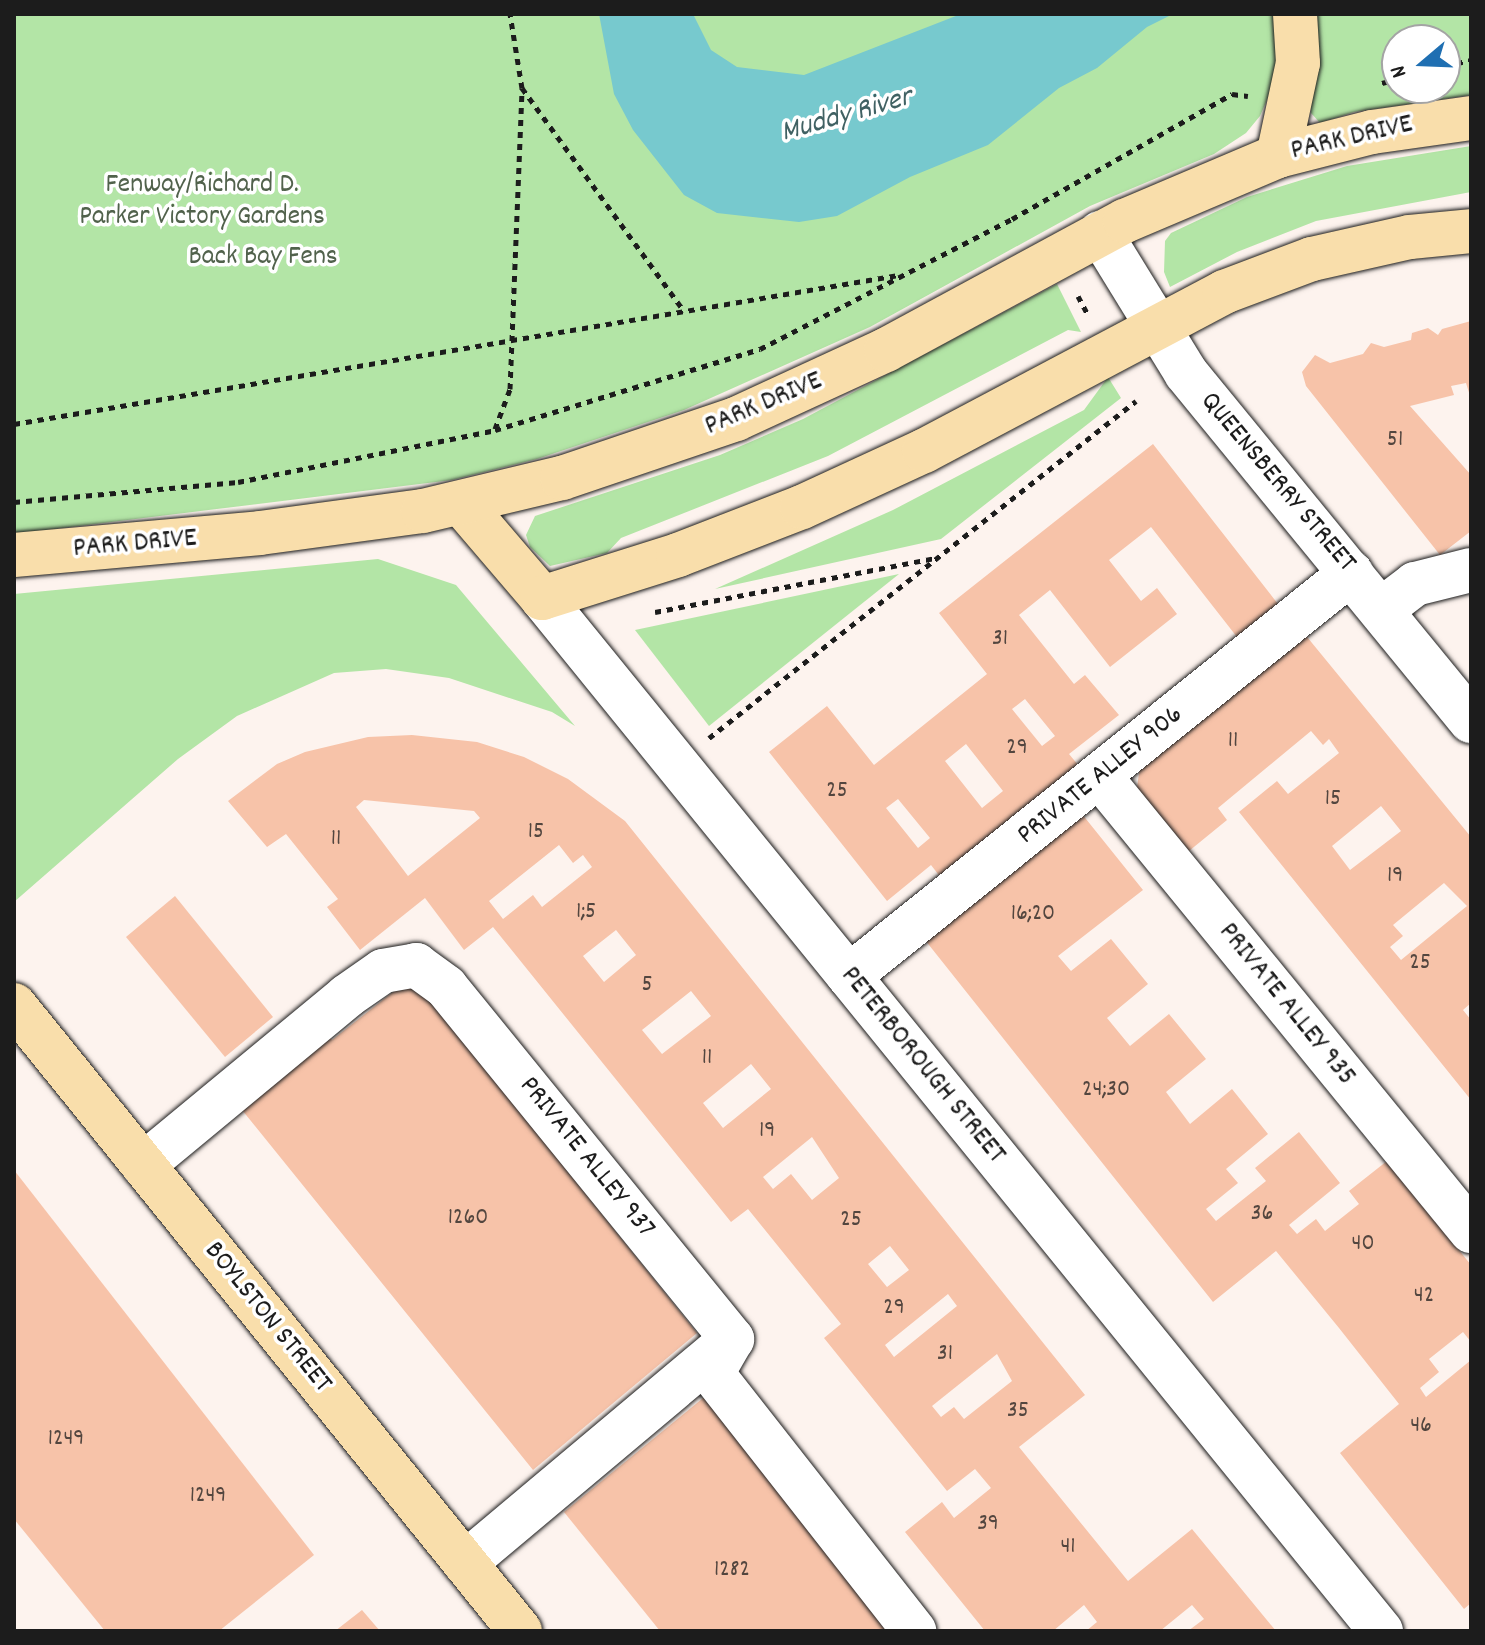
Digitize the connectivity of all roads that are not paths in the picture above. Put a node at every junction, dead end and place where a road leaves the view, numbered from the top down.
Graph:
1 (1295, 14) edge
2 (1471, 118) edge
3 (1278, 156) junction
4 (1471, 231) edge
5 (1100, 233) junction
6 (1154, 325) junction
7 (461, 503) junction
8 (14, 555) edge
9 (1471, 570) edge
10 (1351, 573) junction
11 (542, 598) junction
12 (1381, 610) junction
13 (1471, 721) edge
14 (1101, 778) junction
15 (849, 976) junction
16 (19, 1020) edge
17 (143, 1165) junction
18 (1471, 1231) edge
19 (732, 1339) junction
20 (465, 1563) junction
21 (520, 1631) edge
22 (914, 1631) edge
23 (1381, 1631) edge

1 - 3 main road
2 - 3 main road, PARK DRIVE
3 - 5 main road, PARK DRIVE
4 - 6 main road
5 - 6 street, QUEENSBERRY STREET
5 - 7 main road, PARK DRIVE
6 - 10 street, QUEENSBERRY STREET
6 - 11 main road
7 - 8 main road, PARK DRIVE
7 - 11 main road, PETERBOROUGH STREET
9 - 12 street
10 - 12 street, QUEENSBERRY STREET
10 - 14 street, PRIVATE ALLEY 906
11 - 15 street, PETERBOROUGH STREET
12 - 13 street, QUEENSBERRY STREET
14 - 15 street, PRIVATE ALLEY 906
14 - 18 street, PRIVATE ALLEY 935
15 - 23 street, PETERBOROUGH STREET
16 - 17 main road, BOYLSTON STREET
17 - 19 street, PRIVATE ALLEY 937
17 - 20 main road, BOYLSTON STREET
19 - 20 street
19 - 22 street
20 - 21 main road, BOYLSTON STREET

